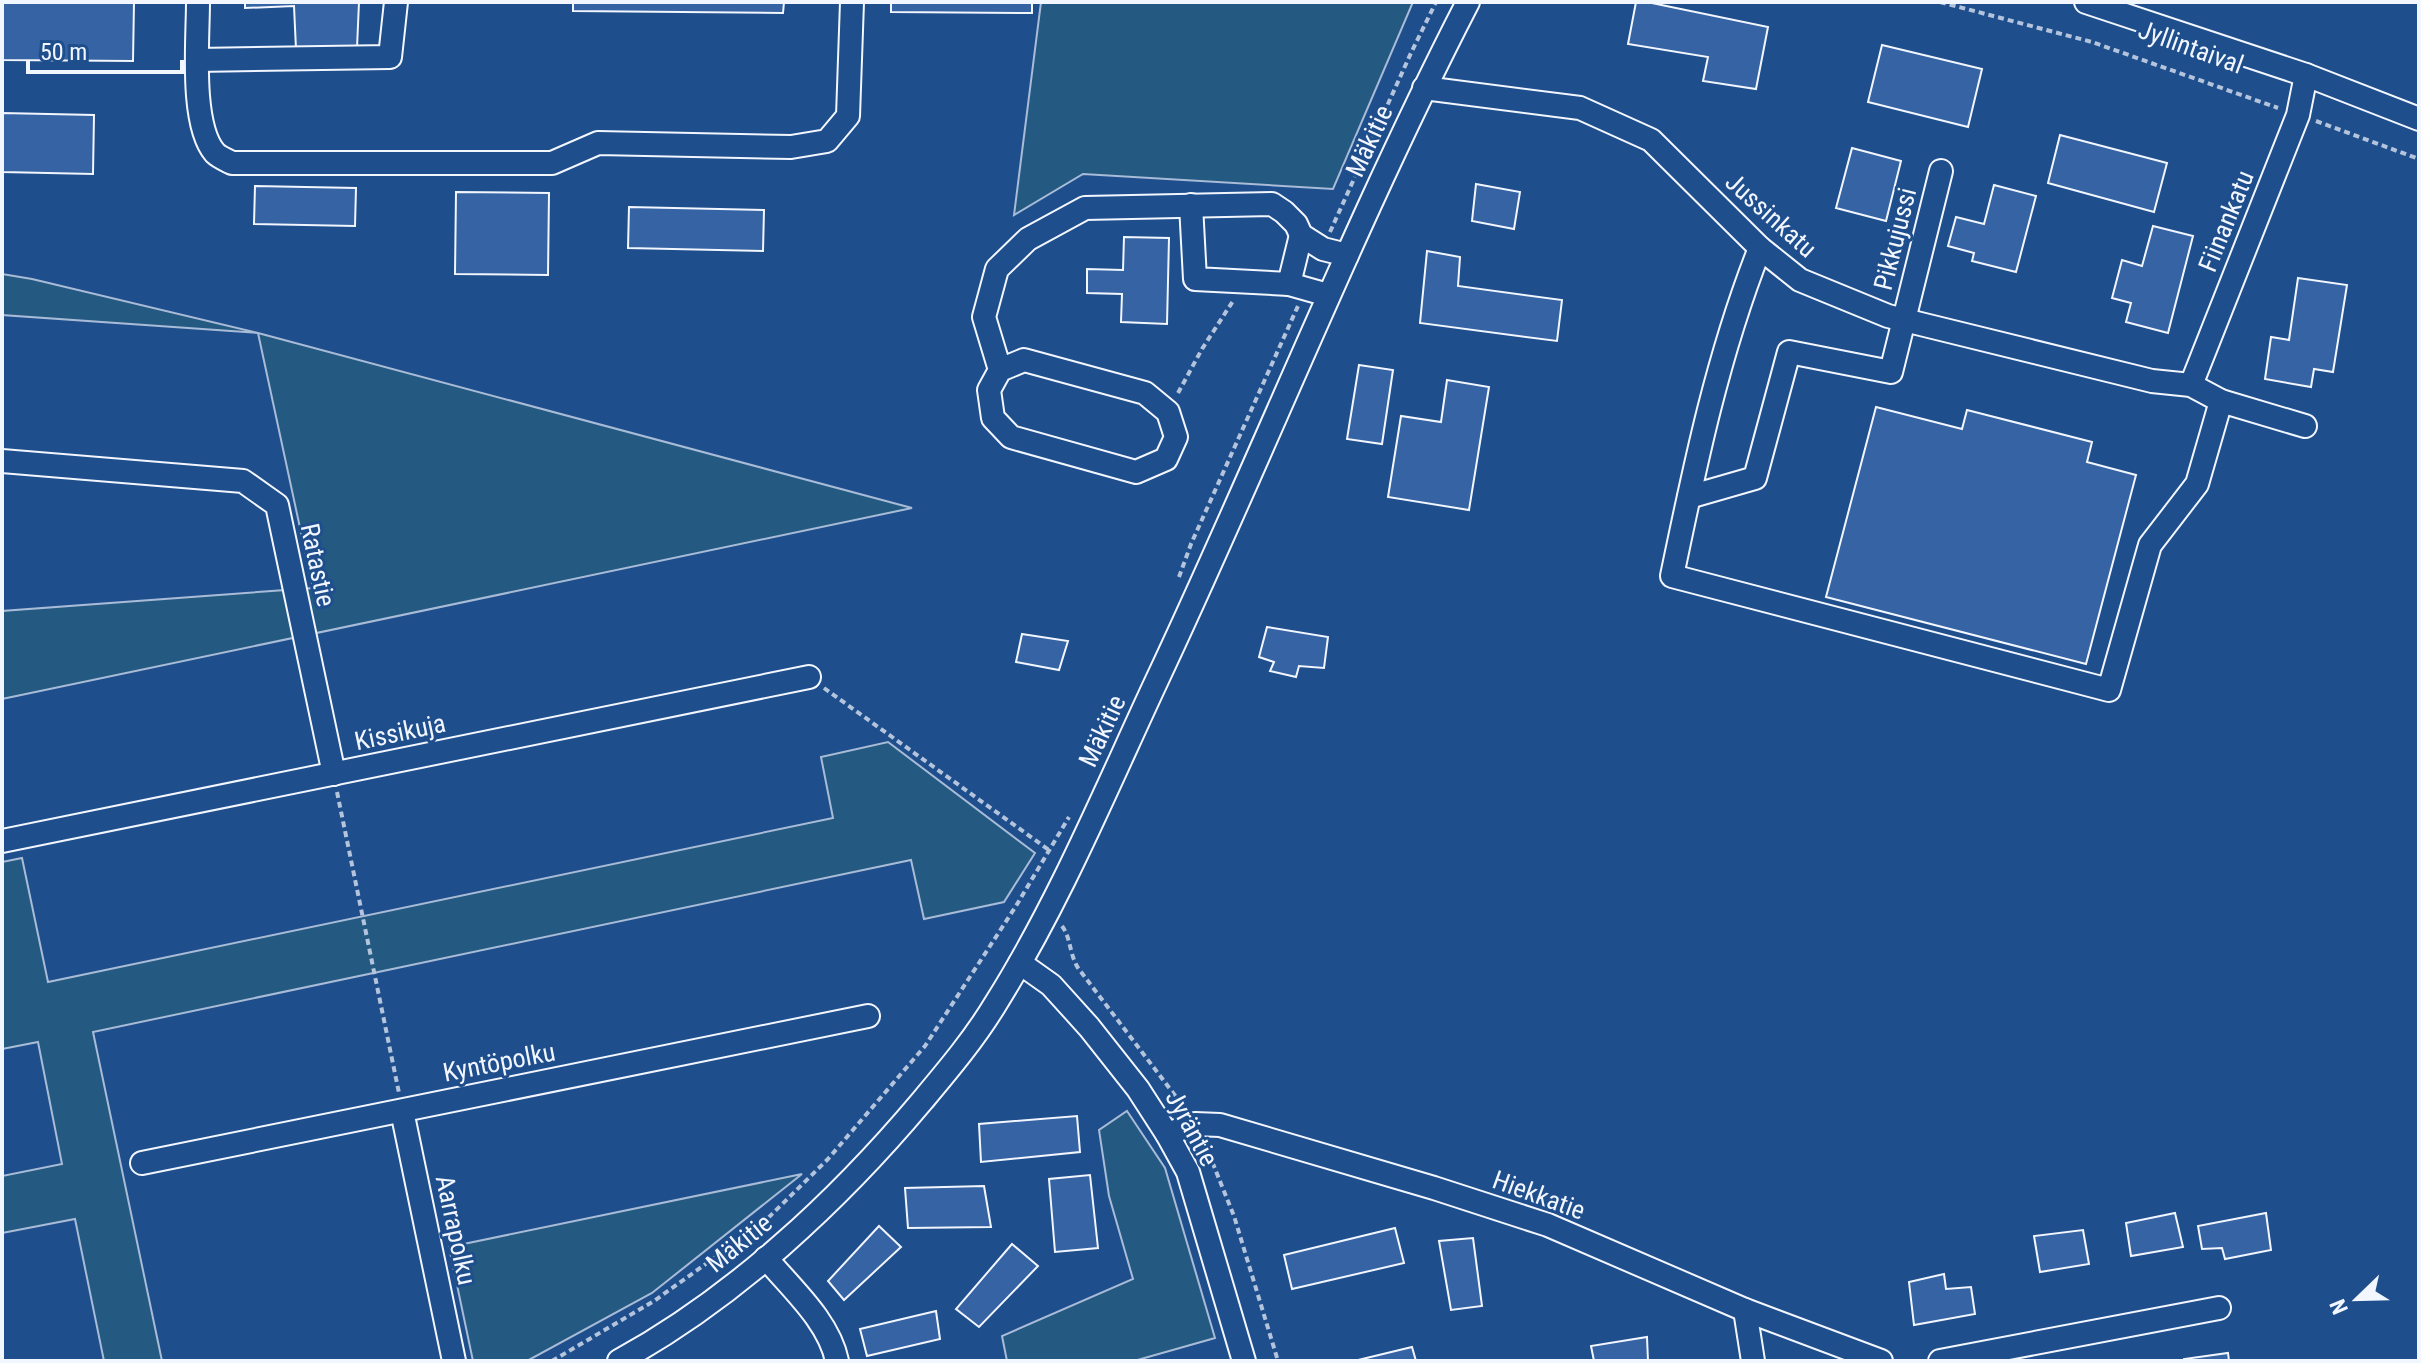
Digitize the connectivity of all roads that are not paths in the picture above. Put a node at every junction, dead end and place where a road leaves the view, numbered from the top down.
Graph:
1 (198, 2) edge
2 (396, 2) edge
3 (852, 2) edge
4 (1468, 2) edge
5 (2086, 2) edge
6 (197, 60) junction
7 (2306, 75) junction
8 (1424, 88) junction
9 (2419, 119) edge
10 (1941, 171) dead end
11 (1191, 205) junction
12 (1301, 235) junction
13 (1760, 248) junction
14 (1347, 255) junction
15 (1308, 289) junction
16 (1904, 320) junction
17 (1000, 370) junction
18 (2191, 385) junction
19 (2221, 401) junction
20 (2305, 426) dead end
21 (2, 461) edge
22 (1689, 497) junction
23 (809, 677) road end
24 (334, 774) junction
25 (2, 841) edge
26 (1020, 963) junction
27 (868, 1016) dead end
28 (402, 1111) junction
29 (1167, 1134) junction
30 (142, 1163) dead end
31 (766, 1258) junction
32 (2219, 1308) dead end
33 (1745, 1310) junction
34 (454, 1361) edge
35 (619, 1361) edge
36 (837, 1361) edge
37 (1244, 1361) edge
38 (1753, 1361) edge
39 (1881, 1361) edge
40 (1940, 1361) edge

1 - 6 street
2 - 6 street
3 - 6 street
4 - 8 street, Mäkitie
5 - 7 street, Jyllintaival
7 - 9 street, Jyllintaival
7 - 18 street, Fiinankatu
8 - 13 street, Jussinkatu
8 - 14 street, Mäkitie
10 - 16 street, Pikkujussi
11 - 12 street
11 - 15 street
11 - 17 street
12 - 14 street
12 - 15 street
13 - 16 street, Jussinkatu
13 - 22 street
14 - 15 street, Mäkitie
15 - 26 street, Mäkitie
16 - 18 street, Jussinkatu
16 - 22 street, Pikkujussi
17 - 17 street
18 - 19 street
19 - 20 street
19 - 22 street
21 - 24 street, Ratastie
23 - 24 street, Kissikuja
24 - 25 street, Kissikuja
26 - 29 street, Jyräntie
26 - 31 street, Mäkitie
27 - 28 street, Kyntöpolku
28 - 30 street, Kyntöpolku
28 - 34 street, Aarrapolku
29 - 33 street, Hiekkatie
29 - 37 street, Jyräntie
31 - 35 street, Mäkitie
31 - 36 street
32 - 40 street
33 - 38 street
33 - 39 street, Hiekkatie

